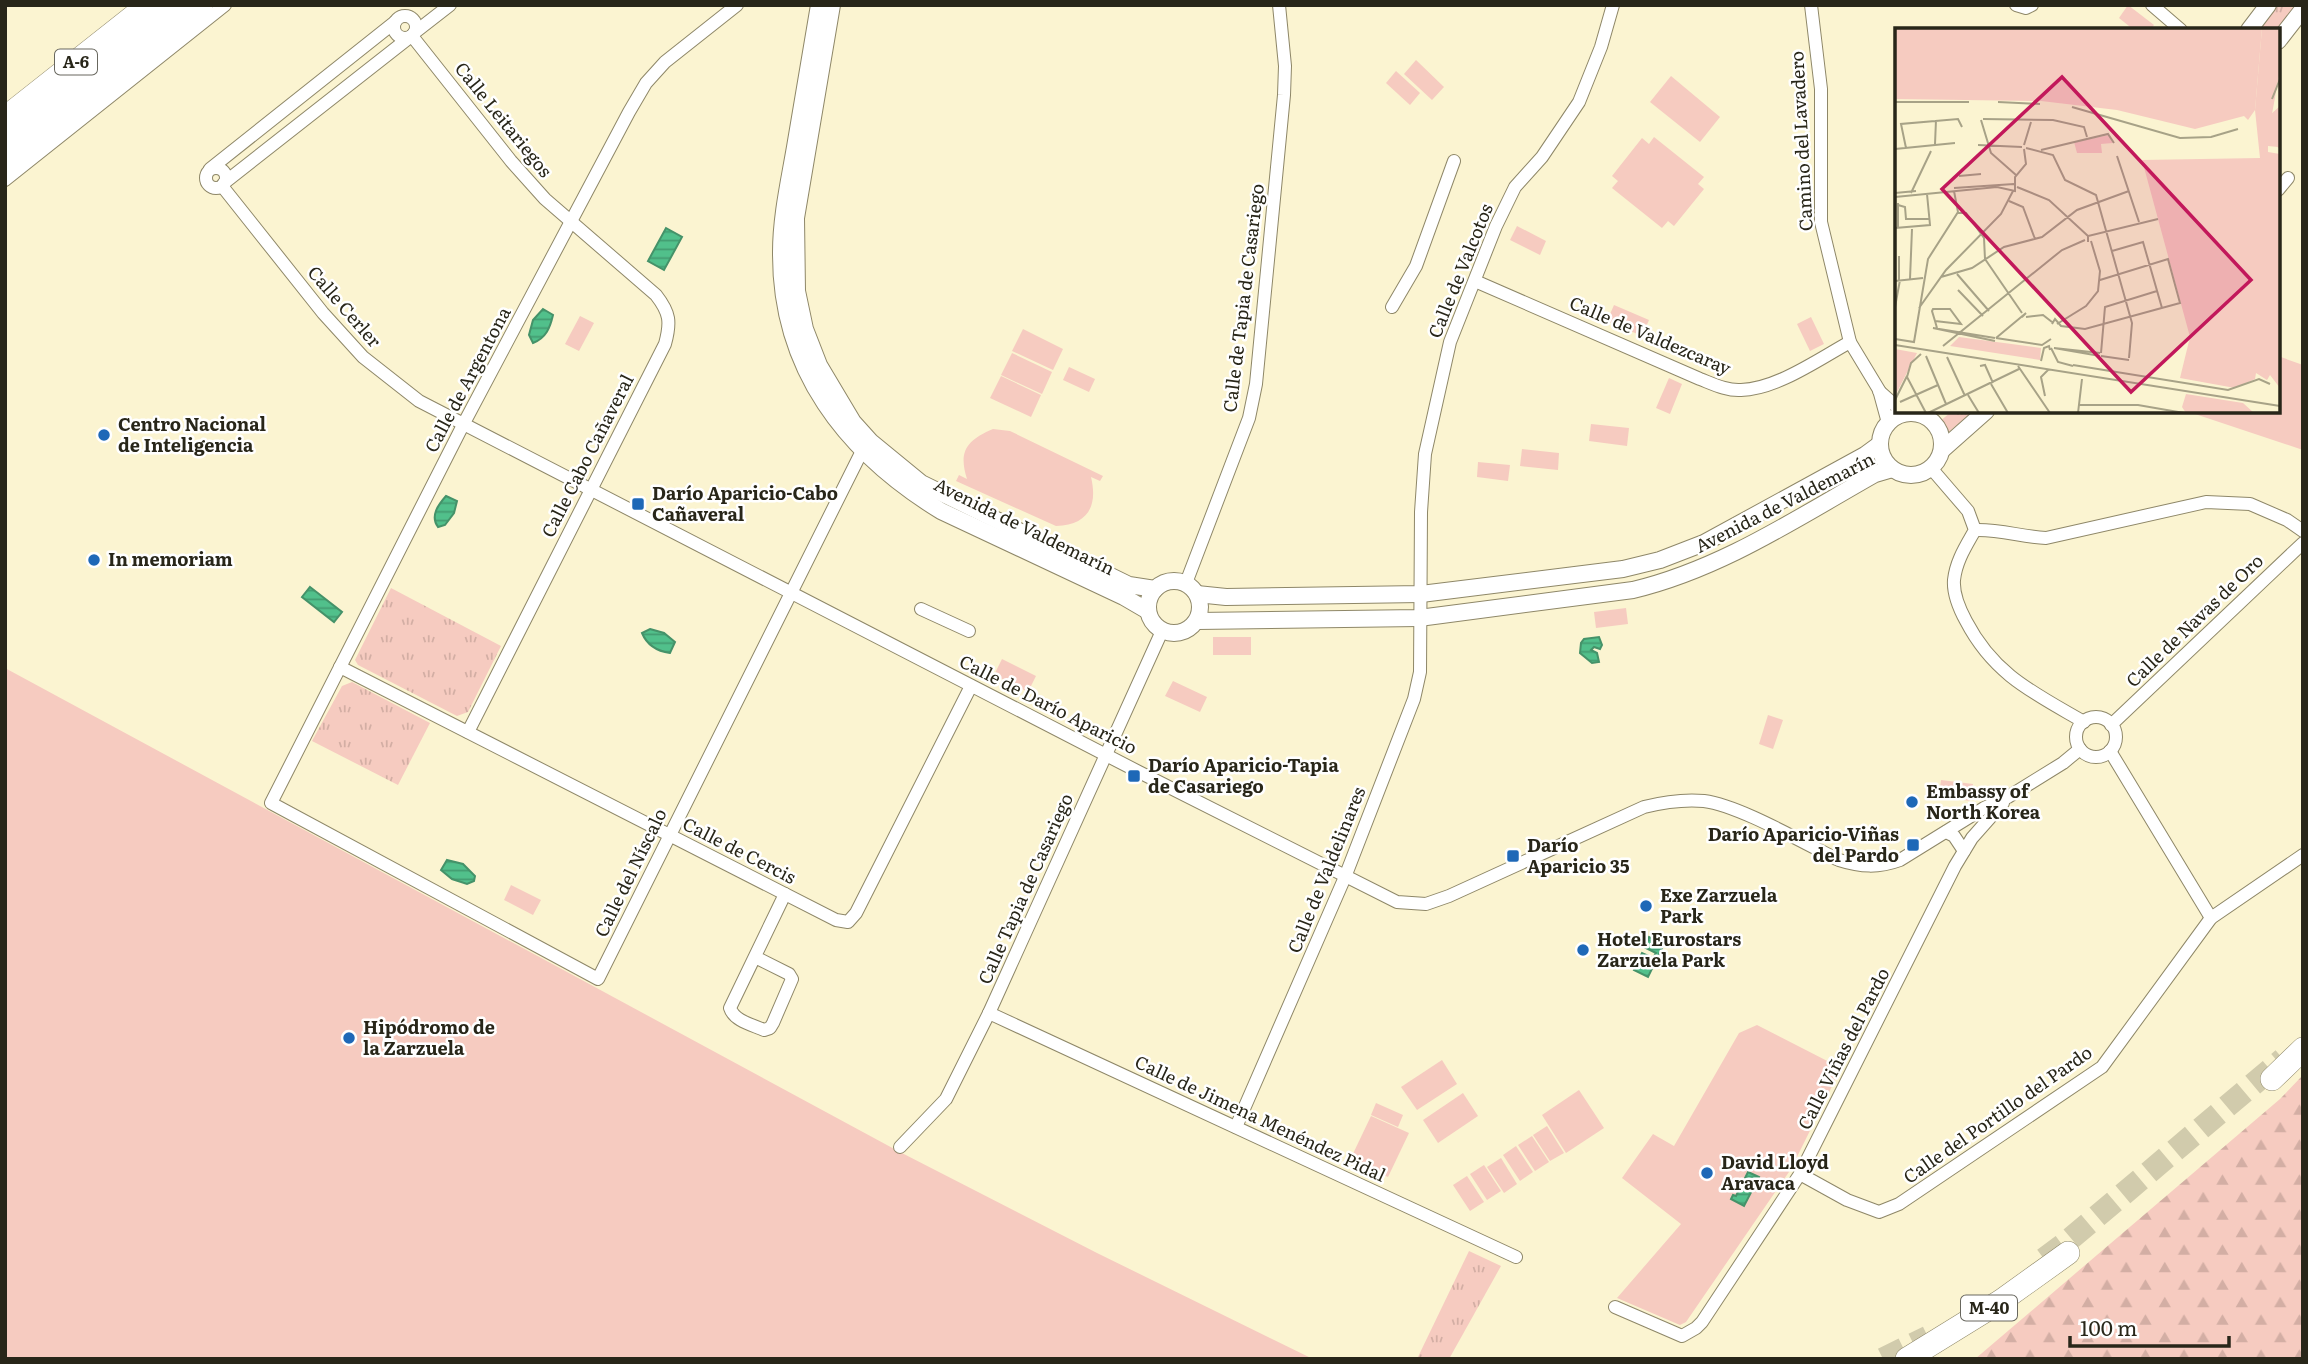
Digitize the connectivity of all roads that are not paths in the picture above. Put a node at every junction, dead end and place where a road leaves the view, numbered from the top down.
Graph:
1 (125, 5) edge
2 (148, 5) edge
3 (174, 5) edge
4 (201, 5) edge
5 (225, 5) edge
6 (414, 5) edge
7 (450, 5) edge
8 (737, 5) edge
9 (819, 5) edge
10 (832, 5) edge
11 (1279, 5) edge
12 (1613, 5) edge
13 (1811, 5) edge
14 (2016, 5) edge
15 (2032, 5) edge
16 (2152, 5) edge
17 (2268, 5) edge
18 (2301, 11) edge
19 (398, 19) junction
20 (2179, 28) edge
21 (2251, 28) edge
22 (412, 36) junction
23 (2280, 38) edge
24 (5, 101) edge
25 (5, 118) edge
26 (5, 139) edge
27 (5, 160) edge
28 (1454, 161) dead end
29 (2288, 178) dead end
30 (5, 180) edge
31 (223, 184) junction
32 (2280, 188) edge
33 (571, 222) junction
34 (1475, 281) junction
35 (1392, 307) dead end
36 (1850, 342) junction
37 (1879, 390) junction
38 (1895, 405) edge
39 (1899, 413) edge
40 (1914, 413) edge
41 (1984, 413) edge
42 (1932, 414) edge
43 (1888, 423) junction
44 (463, 425) junction
45 (1880, 444) junction
46 (862, 450) junction
47 (1942, 450) junction
48 (1931, 468) junction
49 (1892, 470) junction
50 (590, 491) junction
51 (1975, 530) junction
52 (2303, 531) edge
53 (2303, 543) edge
54 (1192, 588) junction
55 (1155, 589) junction
56 (790, 593) junction
57 (1421, 594) junction
58 (921, 609) dead end
59 (1147, 611) junction
60 (1419, 618) junction
61 (1197, 621) junction
62 (969, 631) dead end
63 (1162, 631) junction
64 (340, 667) junction
65 (971, 685) junction
66 (2084, 722) junction
67 (2111, 725) junction
68 (468, 732) junction
69 (2080, 749) junction
70 (2110, 751) junction
71 (1106, 755) junction
72 (2008, 797) junction
73 (271, 803) joint
74 (1961, 823) junction
75 (1946, 832) junction
76 (670, 835) junction
77 (1972, 838) junction
78 (1964, 851) junction
79 (2303, 855) edge
80 (1345, 877) junction
81 (785, 894) junction
82 (2211, 918) junction
83 (755, 957) junction
84 (989, 1013) junction
85 (2303, 1049) edge
86 (2272, 1079) tunnel mouth
87 (1236, 1127) junction
88 (900, 1147) dead end
89 (1800, 1174) junction
90 (2068, 1253) tunnel mouth
91 (1516, 1257) dead end
92 (1615, 1307) dead end
93 (1907, 1359) edge

1 - 24 highway
2 - 25 highway, A-6
3 - 26 highway
4 - 27 highway, A-6
5 - 30 street
6 - 19 street
7 - 22 street
8 - 33 street, Calle de Argentona
9 - 46 street, Avenida de Valdemarín
10 - 55 street, Avenida de Valdemarín
11 - 54 street, Calle de Tapia de Casariego
12 - 34 street, Calle de Valcotos
13 - 36 street, Camino del Lavadero
14 - 15 street
16 - 20 street
17 - 21 street
18 - 23 street
19 - 22 street, Calle Leitariegos
19 - 31 street, Calle Cerler
22 - 31 street
22 - 33 street, Calle Leitariegos
28 - 35 street
29 - 32 street
31 - 44 street, Calle Cerler
33 - 44 street, Calle de Argentona
33 - 50 street, Calle Cabo Cañaveral
34 - 36 street, Calle de Valdezcaray
34 - 57 street, Calle de Valcotos
36 - 37 street, Camino del Lavadero
37 - 38 street, Camino del Lavadero
37 - 43 street, Camino del Lavadero
39 - 43 street
40 - 42 street
41 - 47 street
42 - 47 street
43 - 45 street
44 - 50 street, Calle de Darío Aparicio
44 - 64 street, Calle de Argentona
45 - 49 street
45 - 57 street, Avenida de Valdemarín
46 - 56 street, Calle del Níscalo
46 - 59 street, Avenida de Valdemarín
47 - 48 street
48 - 49 street
48 - 51 street
49 - 60 street, Avenida de Valdemarín
50 - 56 street, Calle de Darío Aparicio
50 - 68 street, Calle Cabo Cañaveral
51 - 52 street
51 - 66 street
53 - 67 street, Calle de Navas de Oro
54 - 55 street
54 - 57 street, Avenida de Valdemarín
54 - 61 street
55 - 59 street
56 - 65 street, Calle de Darío Aparicio
56 - 76 street, Calle del Níscalo
57 - 60 street, Calle de Valcotos
58 - 62 street
59 - 63 street
60 - 61 street, Avenida de Valdemarín
60 - 80 street, Calle de Valdelinares
61 - 63 street
63 - 71 street, Calle Tapia de Casariego
64 - 68 street, Calle de Cercis
64 - 73 street, Calle de Argentona
65 - 71 street, Calle de Darío Aparicio
65 - 81 street, Calle de Cercis
66 - 67 street
66 - 69 street
67 - 70 street
68 - 76 street, Calle de Cercis
69 - 70 street
69 - 72 street, Calle de Darío Aparicio
70 - 82 street
71 - 80 street, Calle de Darío Aparicio
71 - 84 street, Calle Tapia de Casariego
72 - 74 street, Calle de Darío Aparicio
72 - 77 street, Calle Viñas del Pardo
73 - 76 street, Calle del Níscalo
74 - 75 street, Calle de Darío Aparicio
74 - 77 street
75 - 78 street
75 - 80 street, Calle de Darío Aparicio
76 - 81 street, Calle de Cercis
77 - 78 street, Calle Viñas del Pardo
78 - 89 street, Calle Viñas del Pardo
79 - 82 street, Calle del Portillo del Pardo
80 - 87 street, Calle de Valdelinares
81 - 83 street
82 - 89 street, Calle del Portillo del Pardo
83 - 83 street
84 - 87 street, Calle de Jimena Menéndez Pidal
84 - 88 street, Calle Tapia de Casariego
85 - 86 highway
87 - 91 street, Calle de Jimena Menéndez Pidal
89 - 92 street, Calle Viñas del Pardo
90 - 93 highway, M-40

